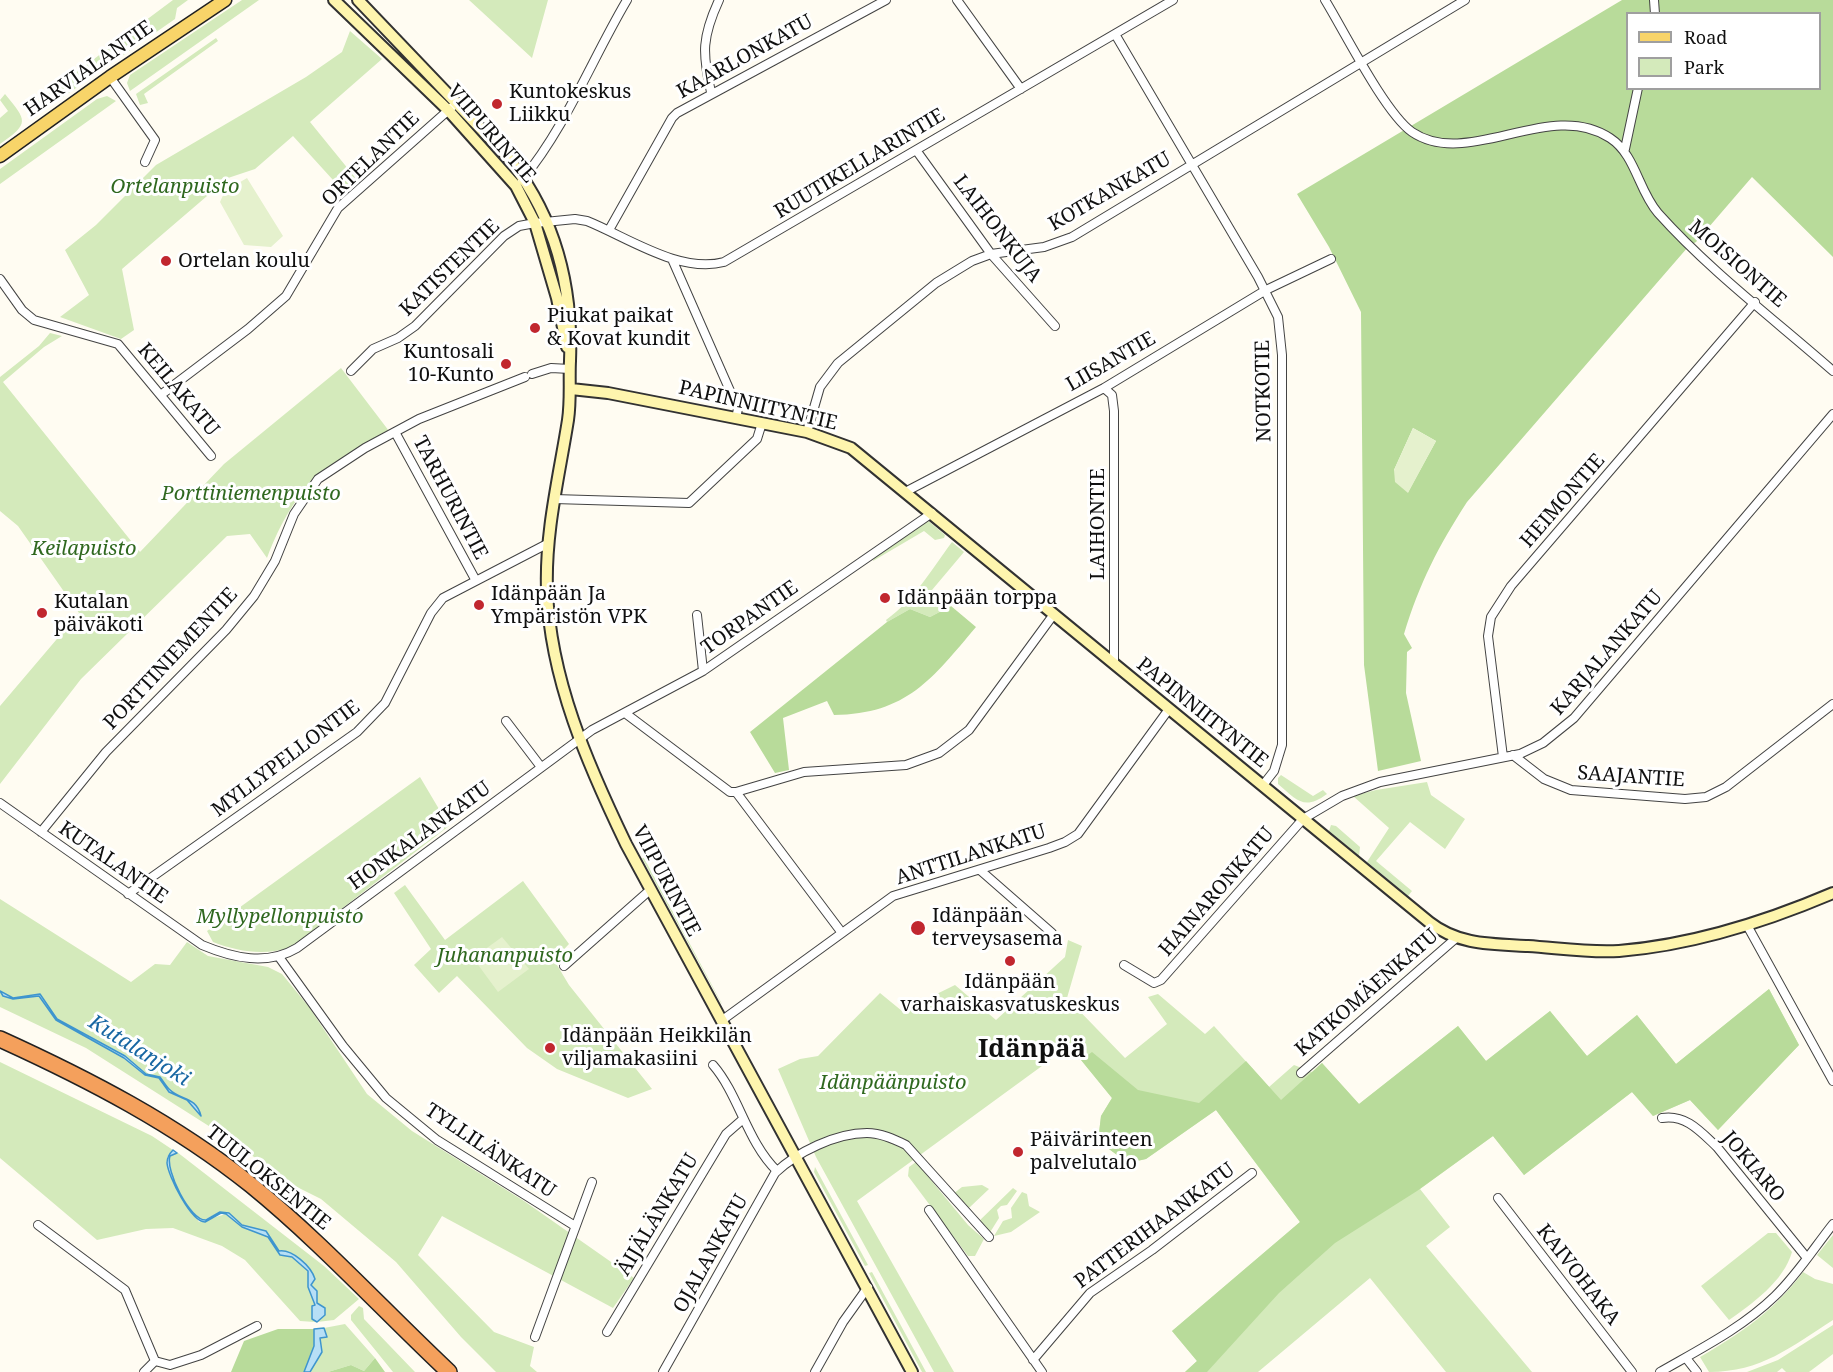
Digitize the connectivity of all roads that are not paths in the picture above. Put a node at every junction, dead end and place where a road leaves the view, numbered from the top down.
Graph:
1 (217, 0) edge
2 (225, 0) edge
3 (334, 0) edge
4 (358, 0) edge
5 (627, 0) edge
6 (719, 0) edge
7 (885, 0) edge
8 (957, 0) edge
9 (1173, 0) edge
10 (1325, 0) edge
11 (1465, 0) edge
12 (201, 16) junction
13 (1115, 34) junction
14 (1362, 63) junction
15 (110, 77) junction
16 (1021, 89) junction
17 (1638, 90) edge
18 (711, 92) junction
19 (453, 106) junction
20 (1625, 149) junction
21 (916, 150) junction
22 (0, 156) edge
23 (145, 162) dead end
24 (1191, 164) junction
25 (524, 177) junction
26 (516, 186) junction
27 (548, 221) junction
28 (535, 223) junction
29 (609, 230) junction
30 (991, 254) junction
31 (672, 259) junction
32 (1330, 260) dead end
33 (0, 279) edge
34 (1266, 290) junction
35 (1755, 302) junction
36 (1055, 326) dead end
37 (570, 365) junction
38 (351, 371) dead end
39 (1833, 371) edge
40 (571, 388) junction
41 (1104, 388) junction
42 (162, 394) junction
43 (1833, 414) edge
44 (736, 418) junction
45 (762, 423) junction
46 (395, 432) junction
47 (807, 432) junction
48 (211, 456) dead end
49 (907, 491) junction
50 (554, 500) junction
51 (932, 513) junction
52 (548, 544) junction
53 (475, 579) junction
54 (1054, 614) junction
55 (698, 615) dead end
56 (1114, 664) junction
57 (703, 671) junction
58 (1833, 704) edge
59 (1169, 709) junction
60 (625, 713) junction
61 (506, 721) dead end
62 (580, 740) junction
63 (1513, 755) junction
64 (1503, 757) junction
65 (541, 767) junction
66 (1263, 785) junction
67 (736, 792) junction
68 (0, 804) edge
69 (1303, 819) junction
70 (41, 832) junction
71 (980, 870) junction
72 (650, 890) junction
73 (1833, 893) edge
74 (128, 894) junction
75 (1748, 927) junction
76 (842, 933) junction
77 (1052, 933) dead end
78 (1455, 939) junction
79 (279, 957) junction
80 (1124, 965) dead end
81 (564, 966) dead end
82 (721, 1021) junction
83 (0, 1039) edge
84 (713, 1065) dead end
85 (1300, 1073) dead end
86 (1833, 1081) edge
87 (1662, 1118) dead end
88 (742, 1119) junction
89 (795, 1158) junction
90 (777, 1171) junction
91 (1252, 1173) dead end
92 (592, 1182) dead end
93 (1498, 1198) dead end
94 (929, 1210) dead end
95 (1833, 1224) edge
96 (38, 1225) dead end
97 (575, 1226) junction
98 (988, 1237) dead end
99 (1807, 1258) junction
100 (868, 1287) junction
101 (256, 1326) dead end
102 (607, 1332) dead end
103 (535, 1337) dead end
104 (1686, 1358) junction
105 (1033, 1360) junction
106 (155, 1361) junction
107 (144, 1372) edge
108 (449, 1372) edge
109 (663, 1372) edge
110 (814, 1372) edge
111 (912, 1372) edge
112 (1042, 1372) edge
113 (1632, 1372) edge
114 (1660, 1372) edge
115 (1697, 1372) edge

1 - 12 main road, HARVIALANTIE
2 - 12 main road, HARVIALANTIE
3 - 19 main road, VIIPURINTIE
4 - 19 main road, VIIPURINTIE
5 - 25 street
6 - 18 street
7 - 18 street, KAARLONKATU
8 - 16 street
9 - 13 street, RUUTIKELLARINTIE
10 - 14 street
11 - 14 street, KOTKANKATU
12 - 15 main road, HARVIALANTIE
13 - 16 street, RUUTIKELLARINTIE
13 - 24 street, NOTKOTIE
14 - 20 street
14 - 24 street, KOTKANKATU
15 - 22 main road, HARVIALANTIE
15 - 23 street
16 - 21 street, RUUTIKELLARINTIE
17 - 20 street
18 - 29 street, KAARLONKATU
19 - 25 main road, VIIPURINTIE
19 - 26 main road, VIIPURINTIE
19 - 42 street, ORTELANTIE
20 - 35 street, MOISIONTIE
21 - 30 street, LAIHONKUJA
21 - 31 street, RUUTIKELLARINTIE
24 - 30 street, KOTKANKATU
24 - 34 street, NOTKOTIE
25 - 26 street
25 - 27 main road, VIIPURINTIE
26 - 28 main road, VIIPURINTIE
27 - 28 street, KATISTENTIE
27 - 29 street, RUUTIKELLARINTIE
27 - 37 main road, VIIPURINTIE
28 - 37 main road, VIIPURINTIE
28 - 38 street, KATISTENTIE
29 - 31 street, RUUTIKELLARINTIE
30 - 36 street, LAIHONKUJA
30 - 47 street, KOTKANKATU
31 - 44 street
32 - 34 street, LIISANTIE
33 - 42 street, KEILAKATU
34 - 41 street, LIISANTIE
34 - 66 street, NOTKOTIE
35 - 39 street, MOISIONTIE
35 - 64 street, HEIMONTIE
37 - 40 main road, VIIPURINTIE
37 - 46 street, PORTTINIEMENTIE
40 - 44 main road, PAPINNIITYNTIE
40 - 50 main road, VIIPURINTIE
41 - 49 street, LIISANTIE
41 - 56 street, LAIHONTIE
42 - 48 street, KEILAKATU
43 - 63 street, KARJALANKATU
44 - 45 main road, PAPINNIITYNTIE
45 - 47 main road, PAPINNIITYNTIE
45 - 50 street
46 - 53 street, TARHURINTIE
46 - 70 street, PORTTINIEMENTIE
47 - 49 main road, PAPINNIITYNTIE
49 - 51 main road, PAPINNIITYNTIE
50 - 52 main road, VIIPURINTIE
51 - 54 main road, PAPINNIITYNTIE
51 - 57 street, TORPANTIE
52 - 53 street, MYLLYPELLONTIE
52 - 62 main road, VIIPURINTIE
53 - 74 street, MYLLYPELLONTIE
54 - 56 main road, PAPINNIITYNTIE
54 - 67 street
55 - 57 street
56 - 59 main road, PAPINNIITYNTIE
57 - 60 street, TORPANTIE
58 - 63 street, SAAJANTIE
59 - 66 main road, PAPINNIITYNTIE
59 - 71 street, ANTTILANKATU
60 - 62 street, TORPANTIE
60 - 67 street
61 - 65 street
62 - 65 street, HONKALANKATU
62 - 72 main road, VIIPURINTIE
63 - 64 street, KARJALANKATU
64 - 69 street, KARJALANKATU
65 - 79 street, HONKALANKATU
66 - 69 main road, PAPINNIITYNTIE
67 - 76 street
68 - 70 street, KUTALANTIE
69 - 78 main road, PAPINNIITYNTIE
69 - 80 street, HAINARONKATU
70 - 74 street, KUTALANTIE
71 - 76 street, ANTTILANKATU
71 - 77 street
72 - 81 street
72 - 82 main road, VIIPURINTIE
73 - 75 main road, PAPINNIITYNTIE
74 - 79 street, KUTALANTIE
75 - 78 main road, PAPINNIITYNTIE
75 - 86 street
76 - 82 street, ANTTILANKATU
78 - 85 street, KATKOMÄENKATU
79 - 97 street, TYLLILÄNKATU
82 - 89 main road, VIIPURINTIE
83 - 108 highway, TUULOKSENTIE
84 - 88 street
87 - 99 street, JOKIARO
88 - 90 street
88 - 102 street, ÄIJÄLÄNKATU
89 - 90 street, OJALANKATU
89 - 98 street, OJALANKATU
89 - 100 main road, VIIPURINTIE
90 - 109 street, OJALANKATU
91 - 105 street, PATTERIHAANKATU
92 - 97 street
93 - 113 street, KAIVOHAKA
94 - 105 street
95 - 99 street
96 - 106 street
97 - 103 street
99 - 104 street
100 - 110 street
100 - 111 main road, VIIPURINTIE
101 - 106 street
104 - 114 street
104 - 115 street
105 - 112 street
106 - 107 street

